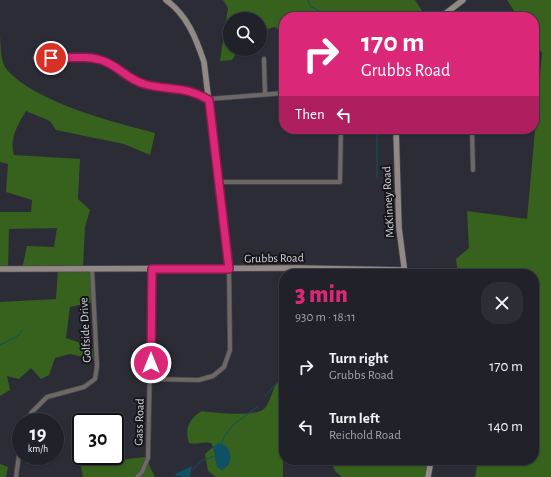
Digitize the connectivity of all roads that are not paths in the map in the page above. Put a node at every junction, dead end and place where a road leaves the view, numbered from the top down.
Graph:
1 (166, 0) edge
2 (464, 0) edge
3 (448, 12) edge
4 (36, 58) dead end
5 (264, 59) dead end
6 (265, 93) junction
7 (279, 93) edge
8 (209, 100) junction
9 (341, 134) edge
10 (396, 134) edge
11 (472, 134) edge
12 (473, 170) dead end
13 (220, 182) junction
14 (0, 269) edge
15 (92, 269) junction
16 (152, 269) junction
17 (229, 269) junction
18 (326, 269) edge
19 (405, 269) edge
20 (151, 379) junction
21 (32, 413) edge
22 (18, 465) edge
23 (430, 465) edge
24 (16, 477) edge
25 (138, 477) edge
26 (428, 477) edge

1 - 8 street
2 - 3 street
4 - 8 street
5 - 6 street
6 - 7 street
6 - 8 street
8 - 13 street
9 - 13 street
10 - 19 street, McKinney Road
11 - 12 street
13 - 17 street
14 - 15 street, Grubbs Road
15 - 16 street, Grubbs Road
15 - 21 street, Golfside Drive
16 - 17 street, Grubbs Road
16 - 20 street, Gass Road
17 - 18 street, Grubbs Road
17 - 20 street
20 - 25 street, Gass Road
22 - 24 street
23 - 26 street

